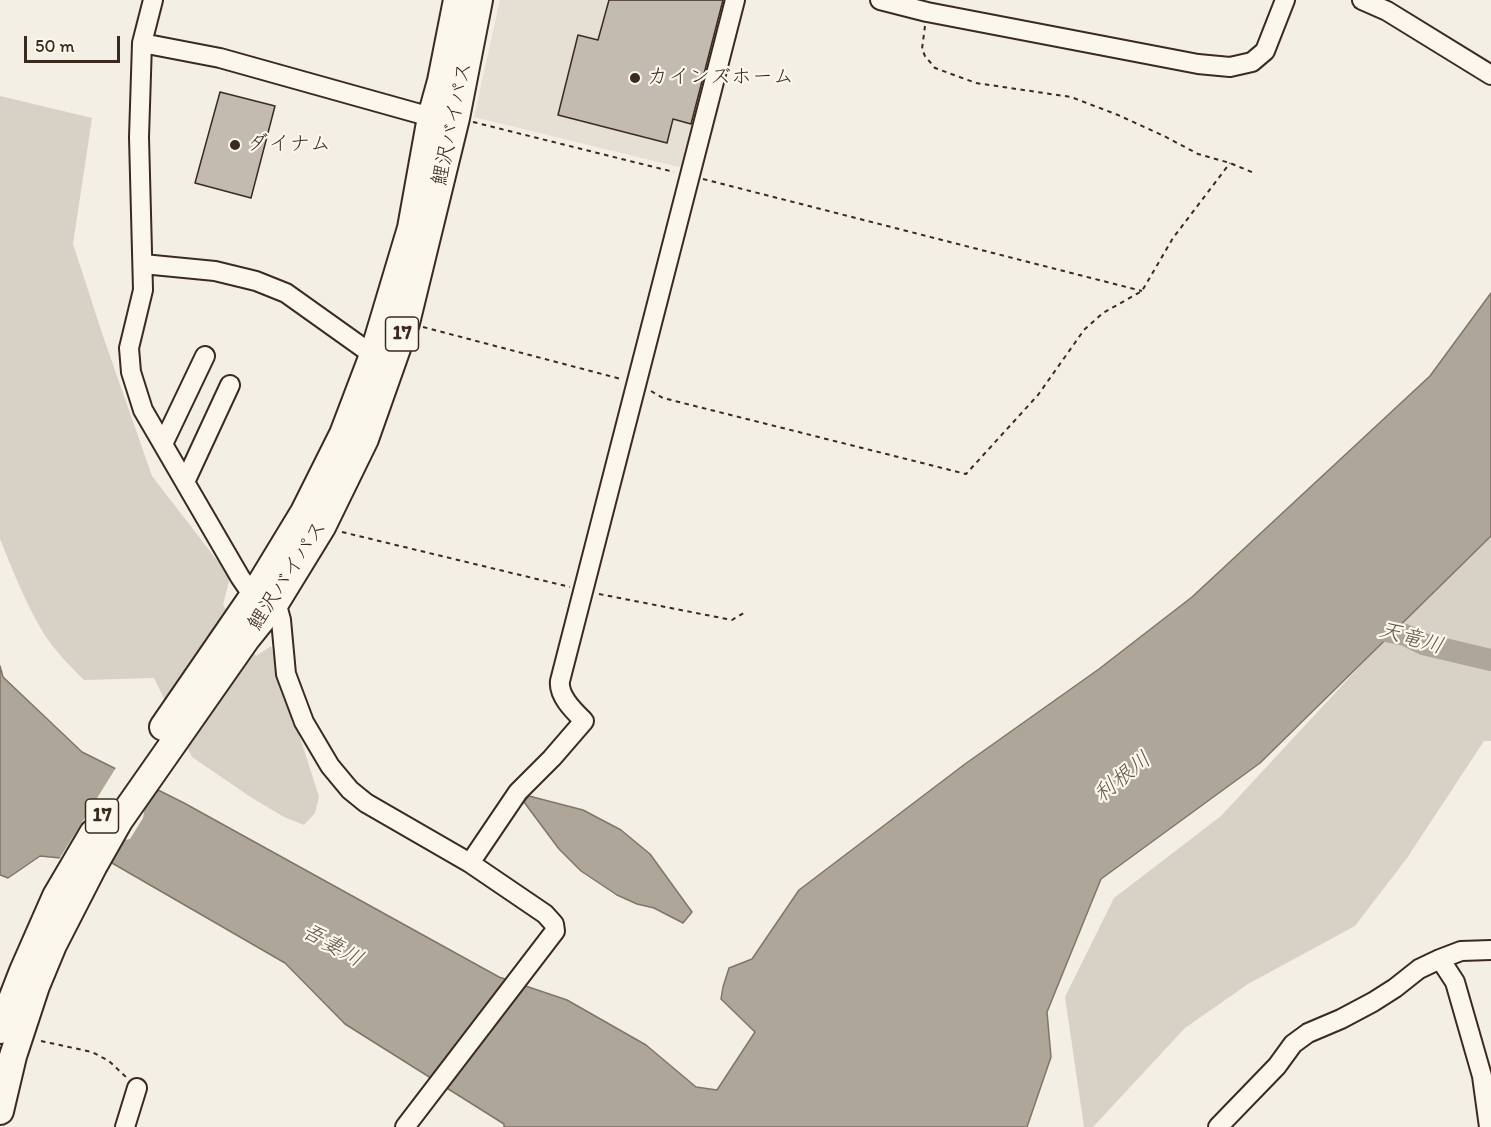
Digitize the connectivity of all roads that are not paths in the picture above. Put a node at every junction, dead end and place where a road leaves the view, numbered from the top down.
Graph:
1 (153, 0) edge
2 (457, 0) edge
3 (479, 0) edge
4 (735, 0) edge
5 (880, 0) edge
6 (1285, 0) edge
7 (1362, 0) edge
8 (142, 43) junction
9 (1491, 75) edge
10 (444, 117) junction
11 (143, 264) junction
12 (373, 355) junction
13 (205, 356) dead end
14 (230, 385) dead end
15 (163, 444) junction
16 (185, 482) junction
17 (264, 599) junction
18 (470, 863) junction
19 (1491, 951) edge
20 (1440, 959) junction
21 (20, 1034) edge
22 (137, 1088) road end
23 (0, 1111) edge
24 (124, 1127) edge
25 (405, 1127) edge
26 (1218, 1127) edge
27 (1489, 1127) edge

1 - 8 street
2 - 10 highway, 鯉沢バイパス / 17
3 - 10 highway, 鯉沢バイパス / 17
4 - 18 street
5 - 6 street
7 - 9 street
8 - 10 street
8 - 11 street
10 - 12 highway, 鯉沢バイパス / 17
10 - 17 highway, 鯉沢バイパス / 17
11 - 12 street
11 - 15 street
12 - 17 highway, 鯉沢バイパス / 17
13 - 15 street
14 - 16 street
15 - 16 street
16 - 17 street
17 - 18 street
17 - 21 highway, 鯉沢バイパス / 17
18 - 25 street
19 - 20 street
20 - 26 street
20 - 27 street
21 - 23 highway, 鯉沢バイパス / 17
22 - 24 street

